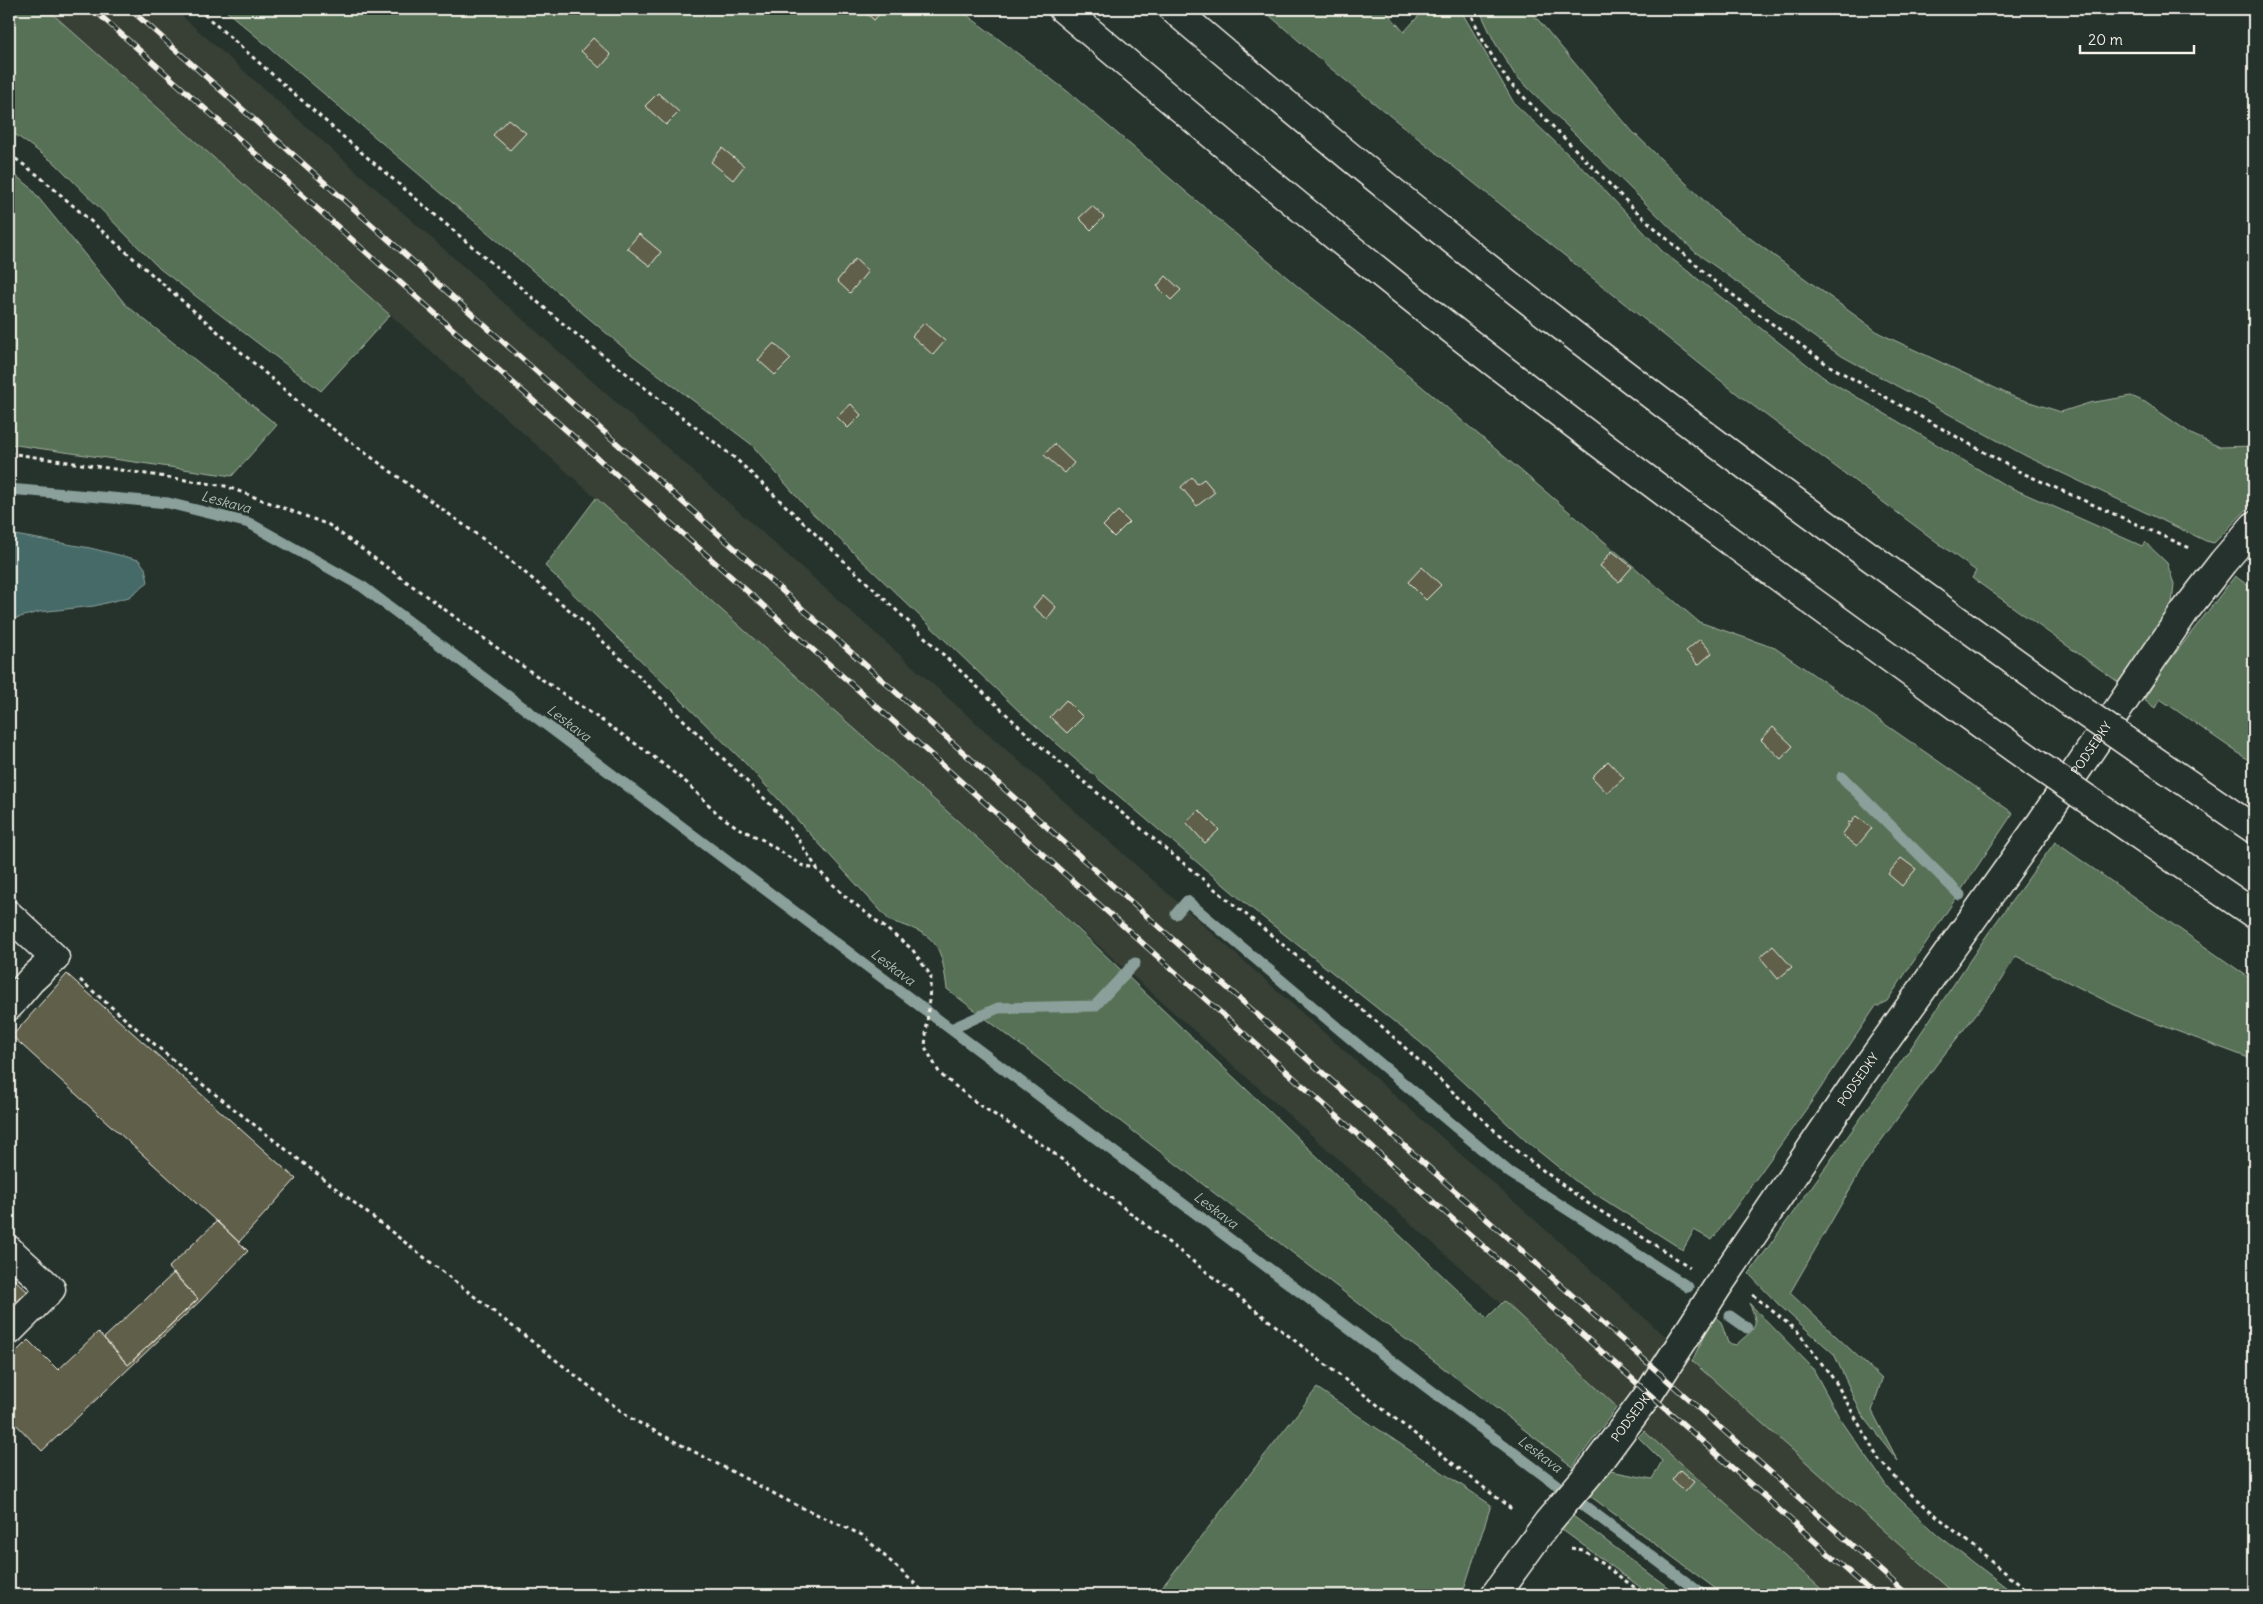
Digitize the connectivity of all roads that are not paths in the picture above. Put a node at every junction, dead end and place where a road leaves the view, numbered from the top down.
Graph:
1 (1063, 9) edge
2 (1173, 9) edge
3 (2254, 526) edge
4 (2254, 829) edge
5 (2254, 914) edge
6 (9, 915) edge
7 (9, 1006) edge
8 (9, 1250) edge
9 (9, 1331) edge
10 (1495, 1595) edge

1 - 5 main road, bridge
2 - 4 main road, bridge
3 - 10 main road, PODSEDKY
6 - 7 main road
8 - 9 main road

